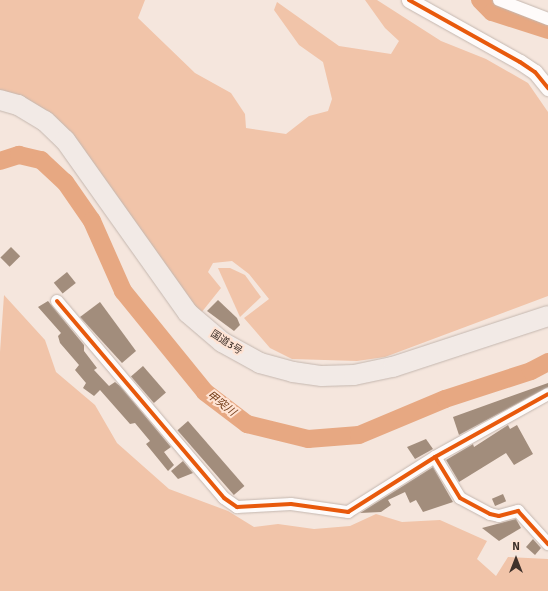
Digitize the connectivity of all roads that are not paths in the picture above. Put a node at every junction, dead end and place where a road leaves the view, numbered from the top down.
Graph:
1 (408, 0) edge
2 (499, 0) edge
3 (548, 19) edge
4 (548, 88) edge
5 (0, 100) edge
6 (57, 301) dead end
7 (548, 316) edge
8 (548, 394) edge
9 (435, 457) junction
10 (548, 544) edge

1 - 4 street
2 - 3 street
5 - 7 highway, 国道3号
6 - 9 street
8 - 9 street
9 - 10 street

